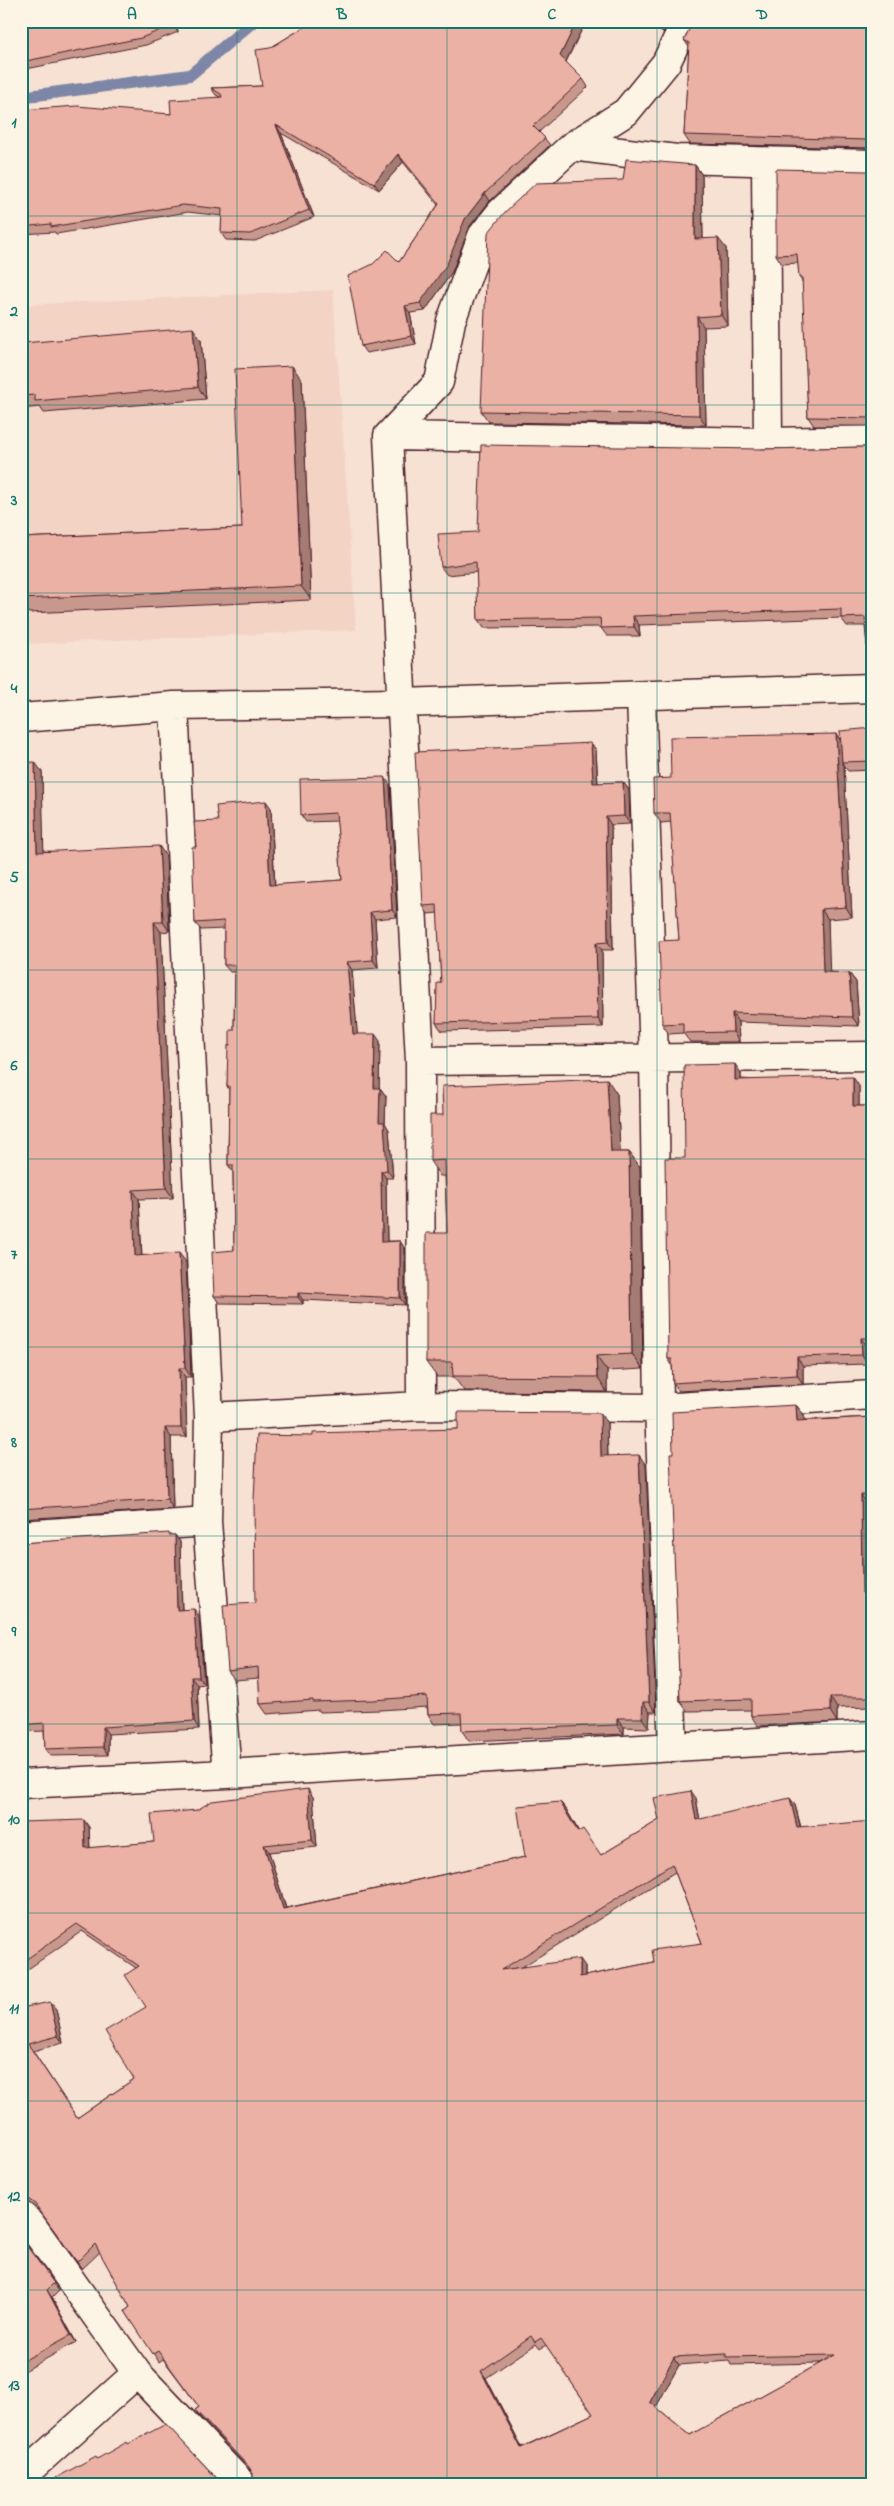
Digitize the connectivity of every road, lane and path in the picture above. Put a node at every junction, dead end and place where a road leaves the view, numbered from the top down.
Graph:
1 (686, 21) edge
2 (572, 146) junction
3 (766, 162) junction
4 (873, 164) edge
5 (388, 436) junction
6 (873, 440) edge
7 (768, 442) junction
8 (873, 688) edge
9 (641, 697) junction
10 (400, 703) junction
11 (174, 706) junction
12 (21, 718) edge
13 (873, 1056) edge
14 (654, 1057) junction
15 (420, 1061) junction
16 (873, 1395) edge
17 (422, 1406) junction
18 (659, 1408) junction
19 (209, 1417) junction
20 (207, 1522) junction
21 (21, 1535) edge
22 (873, 1735) edge
23 (673, 1748) junction
24 (226, 1774) junction
25 (21, 1784) edge
26 (21, 2215) edge
27 (137, 2373) junction
28 (21, 2477) edge
29 (243, 2485) edge

1 - 2 street
2 - 3 street
2 - 5 street
3 - 4 street
3 - 7 street
5 - 7 street
5 - 10 street
6 - 7 street
8 - 9 street
9 - 10 street
9 - 14 street
10 - 11 street
10 - 15 street
11 - 12 street
11 - 19 street
13 - 14 street
14 - 15 street
14 - 18 street
15 - 17 street
16 - 18 street
17 - 18 street
17 - 19 street
18 - 23 street
19 - 20 street
20 - 21 street
20 - 24 street
22 - 23 street
23 - 24 street
24 - 25 street
26 - 27 street
27 - 28 street
27 - 29 street

